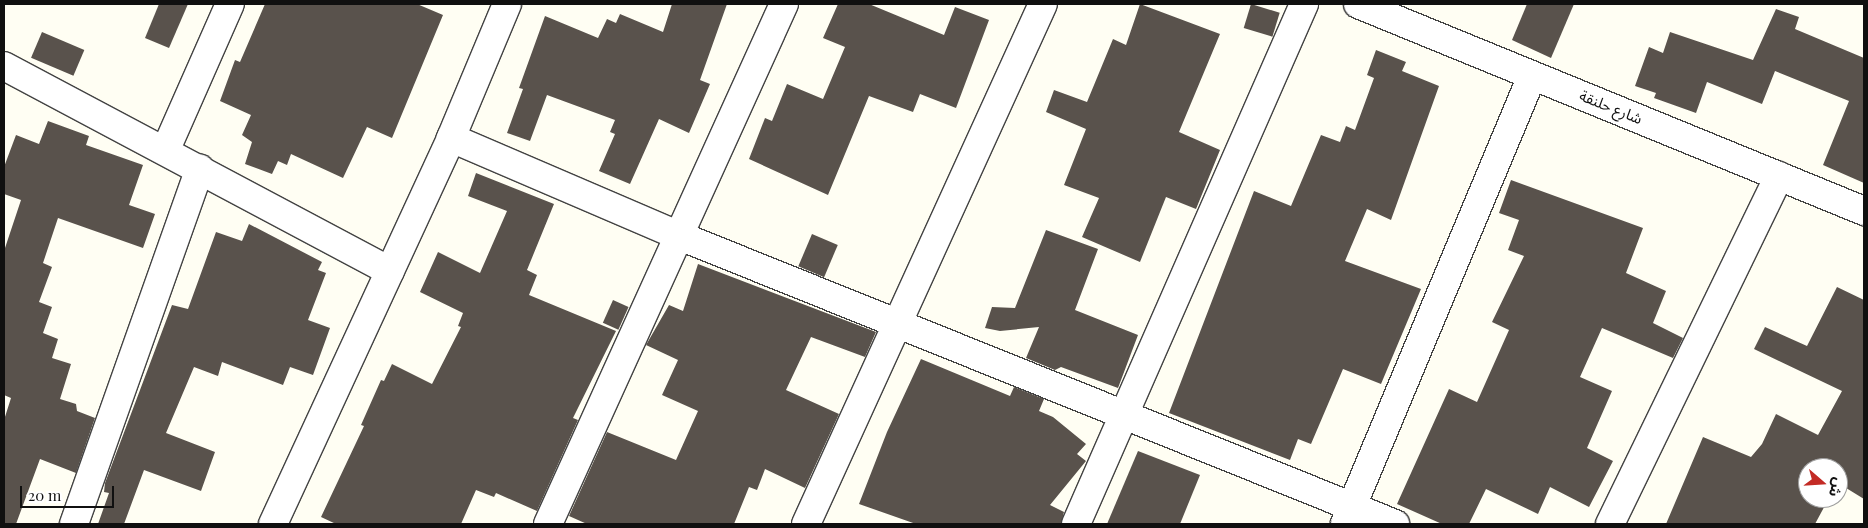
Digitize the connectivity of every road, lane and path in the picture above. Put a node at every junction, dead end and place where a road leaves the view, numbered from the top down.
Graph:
1 (230, 4) edge
2 (507, 4) edge
3 (784, 4) edge
4 (1042, 4) edge
5 (1304, 4) edge
6 (1358, 4) edge
7 (4, 66) edge
8 (1532, 75) junction
9 (451, 138) junction
10 (166, 150) junction
11 (200, 169) junction
12 (1779, 176) junction
13 (1864, 212) edge
14 (680, 236) junction
15 (390, 271) junction
16 (897, 321) junction
17 (1125, 418) junction
18 (1349, 516) edge
19 (74, 524) edge
20 (273, 524) edge
21 (548, 524) edge
22 (806, 524) edge
23 (1076, 524) edge
24 (1395, 524) edge
25 (1610, 524) edge

1 - 10 street
2 - 9 street
3 - 14 street
4 - 16 street
5 - 17 street
6 - 8 street, شارع حلنقة
7 - 10 street
8 - 12 street, شارع حلنقة
8 - 18 street
9 - 14 street
9 - 15 street
10 - 11 street
11 - 15 street
11 - 19 street
12 - 13 street, شارع حلنقة
12 - 25 street
14 - 16 street
14 - 21 street
15 - 20 street
16 - 17 street
16 - 22 street
17 - 18 street
17 - 23 street
18 - 24 street

